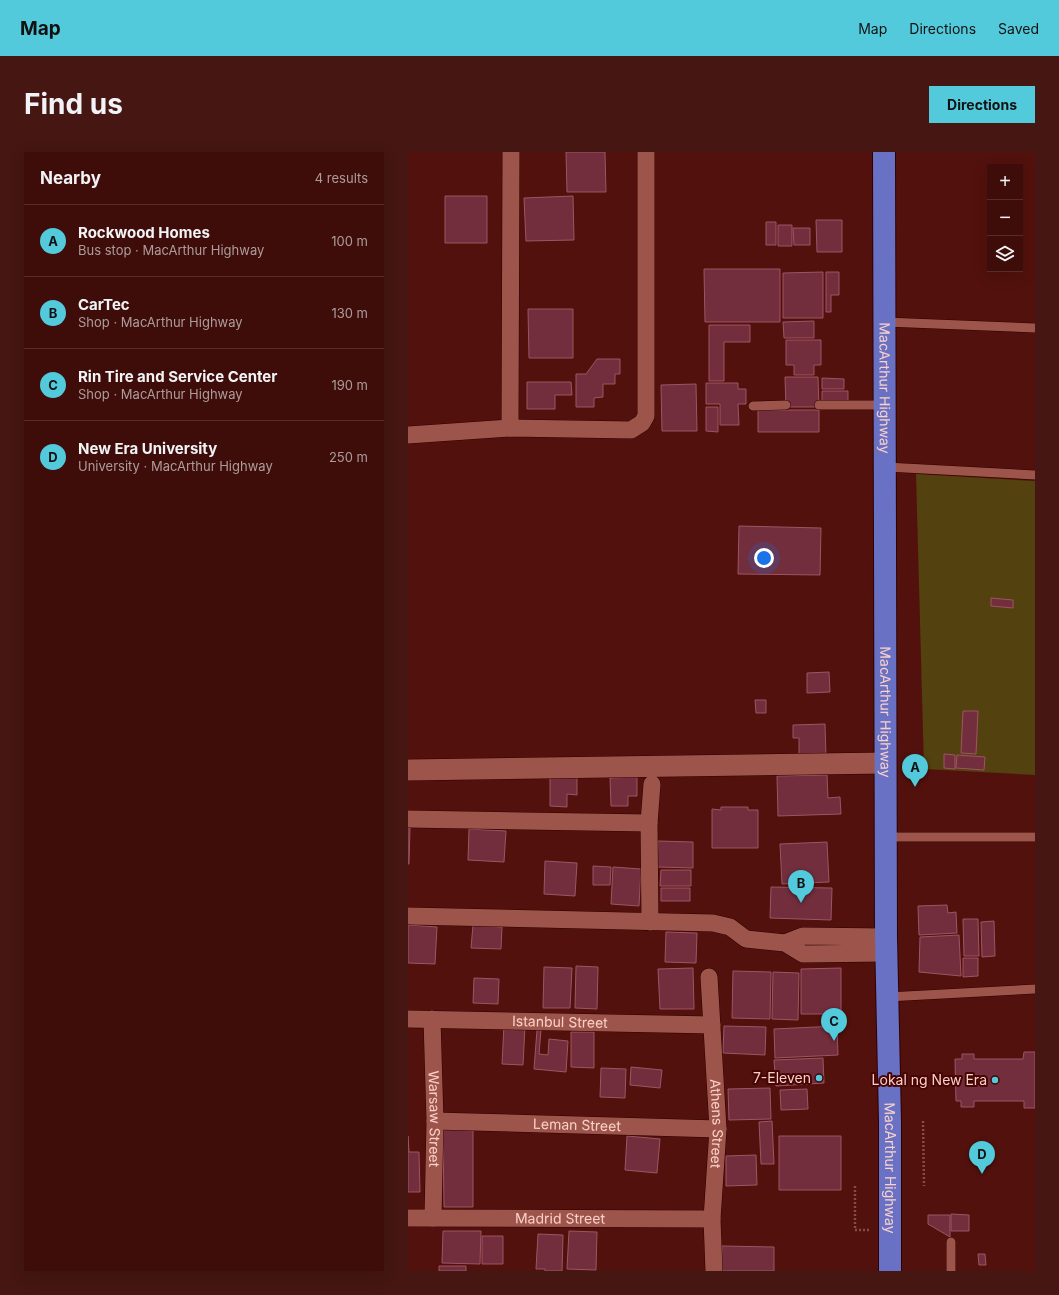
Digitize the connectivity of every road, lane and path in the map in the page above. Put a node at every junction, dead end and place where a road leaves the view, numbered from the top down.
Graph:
1 (511, 152) edge
2 (646, 152) edge
3 (884, 152) edge
4 (885, 322) junction
5 (1035, 328) edge
6 (886, 404) junction
7 (786, 405) dead end
8 (819, 405) dead end
9 (753, 406) dead end
10 (510, 428) junction
11 (408, 435) edge
12 (886, 467) junction
13 (1035, 474) edge
14 (886, 764) junction
15 (408, 770) edge
16 (652, 784) dead end
17 (408, 819) edge
18 (649, 823) junction
19 (887, 837) junction
20 (1035, 837) edge
21 (408, 916) edge
22 (650, 922) junction
23 (812, 936) junction
24 (785, 943) junction
25 (886, 945) junction
26 (812, 954) junction
27 (709, 977) dead end
28 (1035, 989) edge
29 (887, 997) junction
30 (408, 1019) edge
31 (432, 1019) junction
32 (712, 1025) junction
33 (435, 1121) junction
34 (923, 1121) dead end
35 (718, 1129) junction
36 (855, 1186) dead end
37 (924, 1186) dead end
38 (408, 1218) edge
39 (433, 1218) junction
40 (712, 1219) junction
41 (855, 1230) dead end
42 (951, 1242) dead end
43 (714, 1271) edge
44 (890, 1271) edge
45 (951, 1271) edge

1 - 10 street
2 - 10 street
3 - 4 highway, MacArthur Highway
4 - 5 lane
4 - 6 highway, MacArthur Highway
6 - 8 lane
6 - 12 highway, MacArthur Highway
7 - 9 lane
10 - 11 street
12 - 13 lane
12 - 14 highway, MacArthur Highway
14 - 15 street
14 - 19 highway, MacArthur Highway
16 - 18 street
17 - 18 street
18 - 22 street
19 - 20 lane
19 - 25 highway, MacArthur Highway
21 - 22 street
22 - 24 street
23 - 24 street
23 - 25 street
23 - 26 street
24 - 26 street
25 - 26 street
25 - 29 highway, MacArthur Highway
27 - 32 street, Athens Street
28 - 29 lane
29 - 44 highway, MacArthur Highway
30 - 31 street, Istanbul Street
31 - 32 street, Istanbul Street
31 - 33 street, Warsaw Street
32 - 35 street, Athens Street
33 - 35 street, Leman Street
33 - 39 street, Warsaw Street
34 - 37 path
35 - 40 street, Athens Street
36 - 41 path
38 - 39 street, Madrid Street
39 - 40 street, Madrid Street
40 - 43 street, Athens Street
42 - 45 lane

